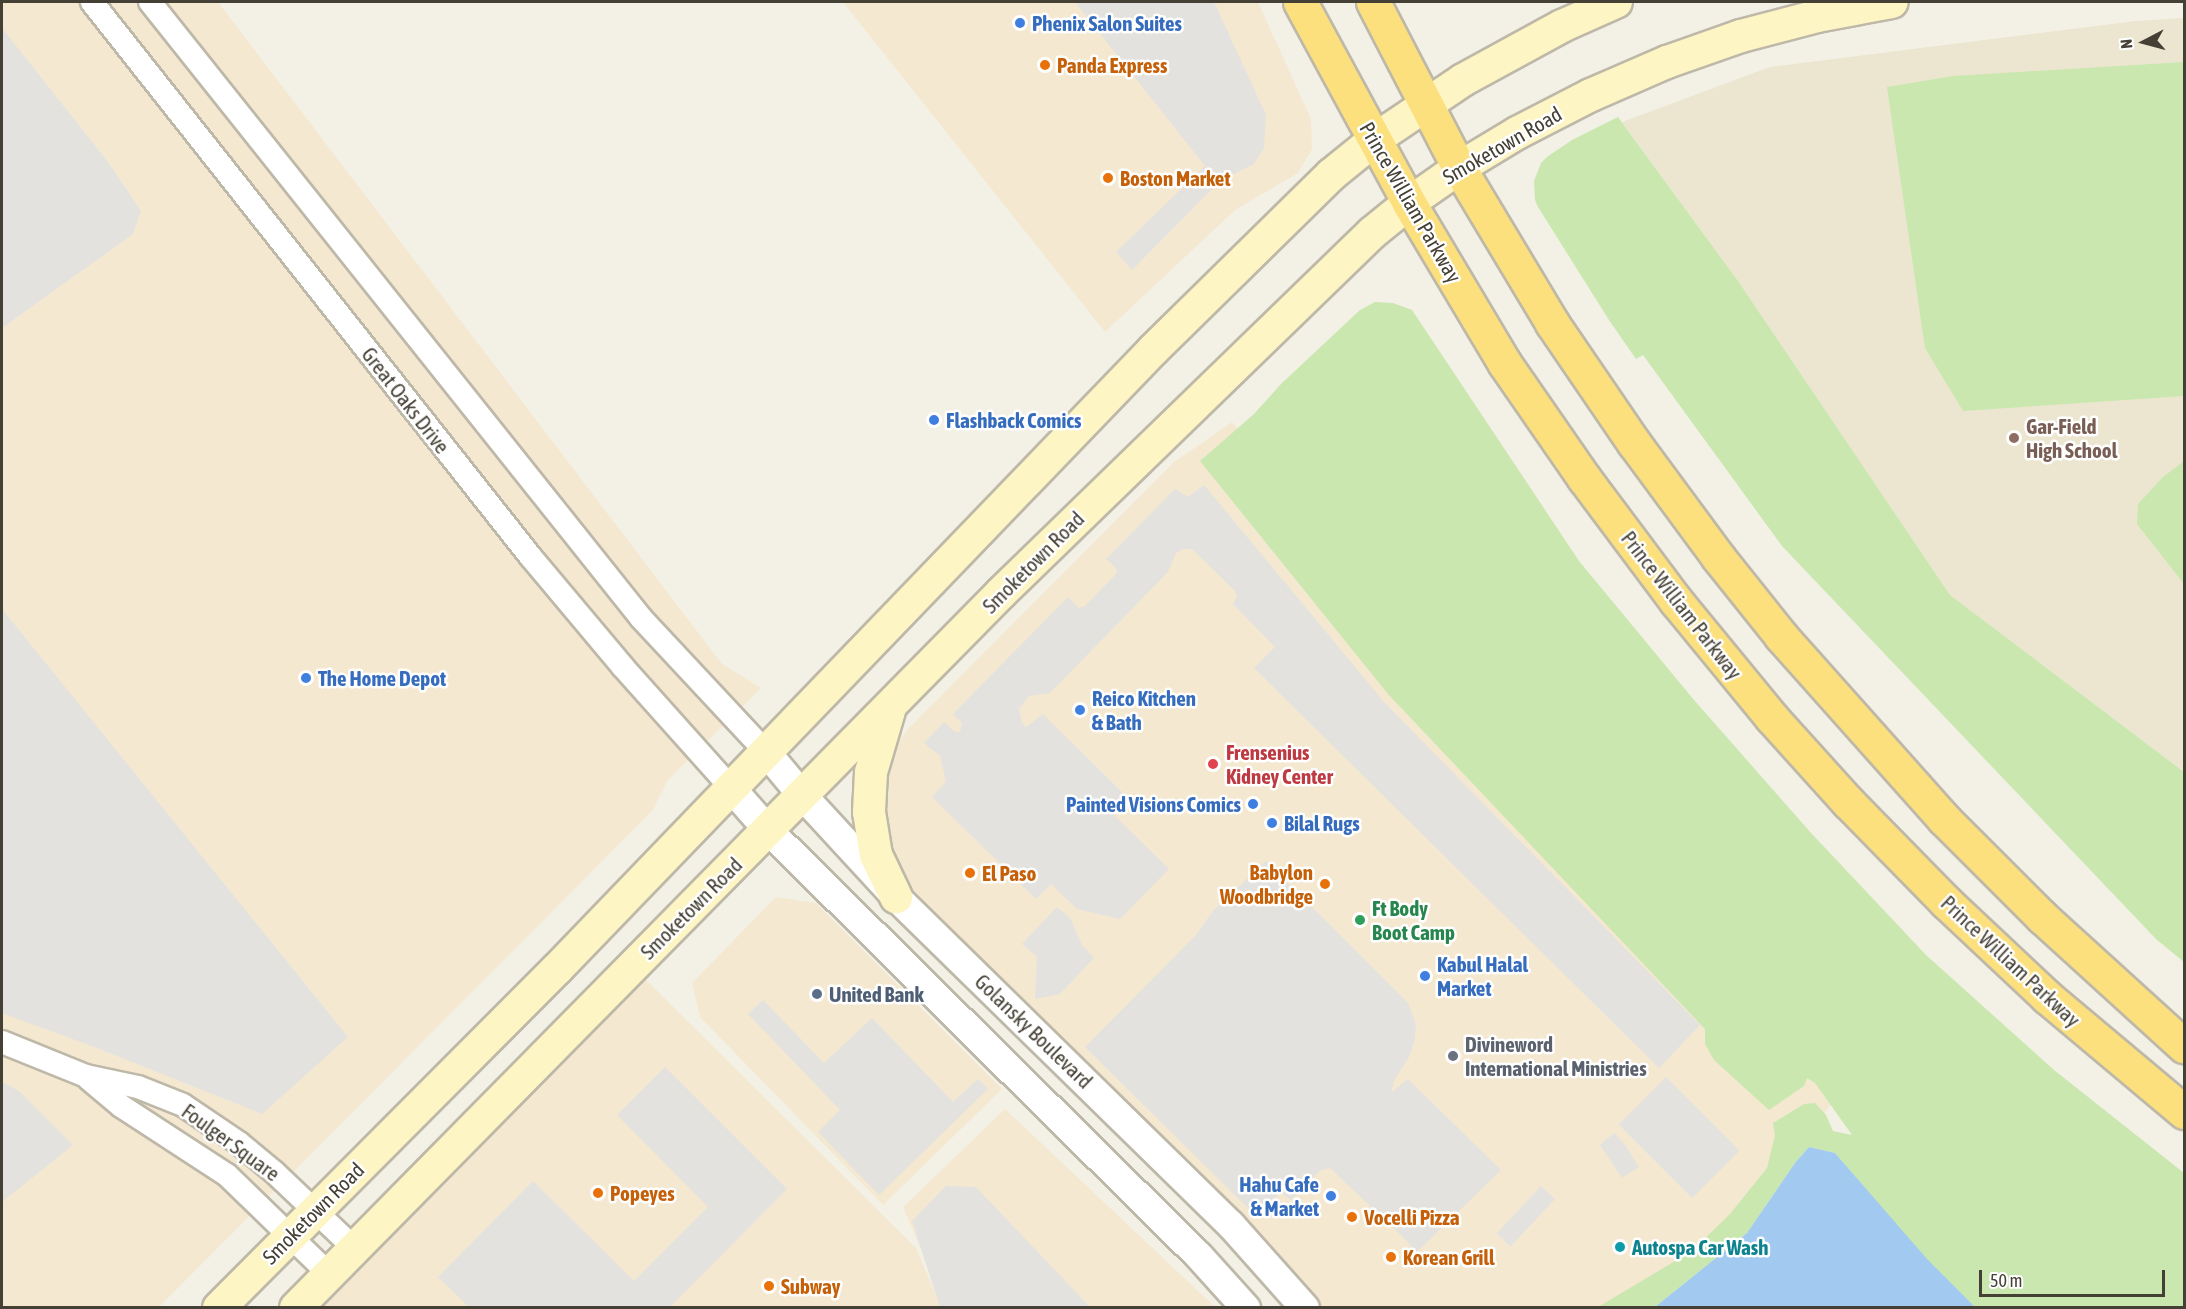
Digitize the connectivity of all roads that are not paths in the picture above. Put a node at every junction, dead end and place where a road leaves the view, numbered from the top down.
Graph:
1 (92, 2) edge
2 (150, 2) edge
3 (1300, 2) edge
4 (1373, 2) edge
5 (1617, 2) edge
6 (1892, 2) edge
7 (1425, 104) junction
8 (1374, 140) junction
9 (1459, 168) junction
10 (1409, 203) junction
11 (891, 705) junction
12 (766, 752) junction
13 (731, 788) junction
14 (802, 795) junction
15 (768, 830) junction
16 (897, 897) junction
17 (2, 1042) edge
18 (2184, 1046) edge
19 (86, 1076) junction
20 (2184, 1112) edge
21 (315, 1210) junction
22 (290, 1235) junction
23 (354, 1248) junction
24 (329, 1274) junction
25 (219, 1308) edge
26 (296, 1308) edge
27 (1246, 1308) edge
28 (1305, 1308) edge

1 - 13 street, Great Oaks Drive
2 - 12 street
3 - 8 highway, Prince William Parkway
4 - 7 highway
5 - 7 main road, Smoketown Road
6 - 9 main road, Smoketown Road
7 - 8 main road, Smoketown Road
7 - 9 highway
8 - 10 highway, Prince William Parkway
8 - 12 main road, Smoketown Road
9 - 10 main road, Smoketown Road
9 - 18 highway
10 - 11 main road, Smoketown Road
10 - 20 highway, Prince William Parkway
11 - 14 main road, Smoketown Road
11 - 16 main road
12 - 13 main road, Smoketown Road
12 - 14 street, Golansky Boulevard
13 - 15 street, Golansky Boulevard
13 - 21 main road, Smoketown Road
14 - 15 main road, Smoketown Road
14 - 16 street, Golansky Boulevard
15 - 23 main road, Smoketown Road
15 - 27 street, Golansky Boulevard
16 - 28 street, Golansky Boulevard
17 - 19 street, Foulger Square
19 - 21 street, Foulger Square
19 - 22 street, Foulger Square
21 - 22 main road, Smoketown Road
21 - 23 street, Foulger Square
22 - 24 street, Foulger Square
22 - 25 main road, Smoketown Road
23 - 24 main road, Smoketown Road
24 - 26 main road, Smoketown Road

